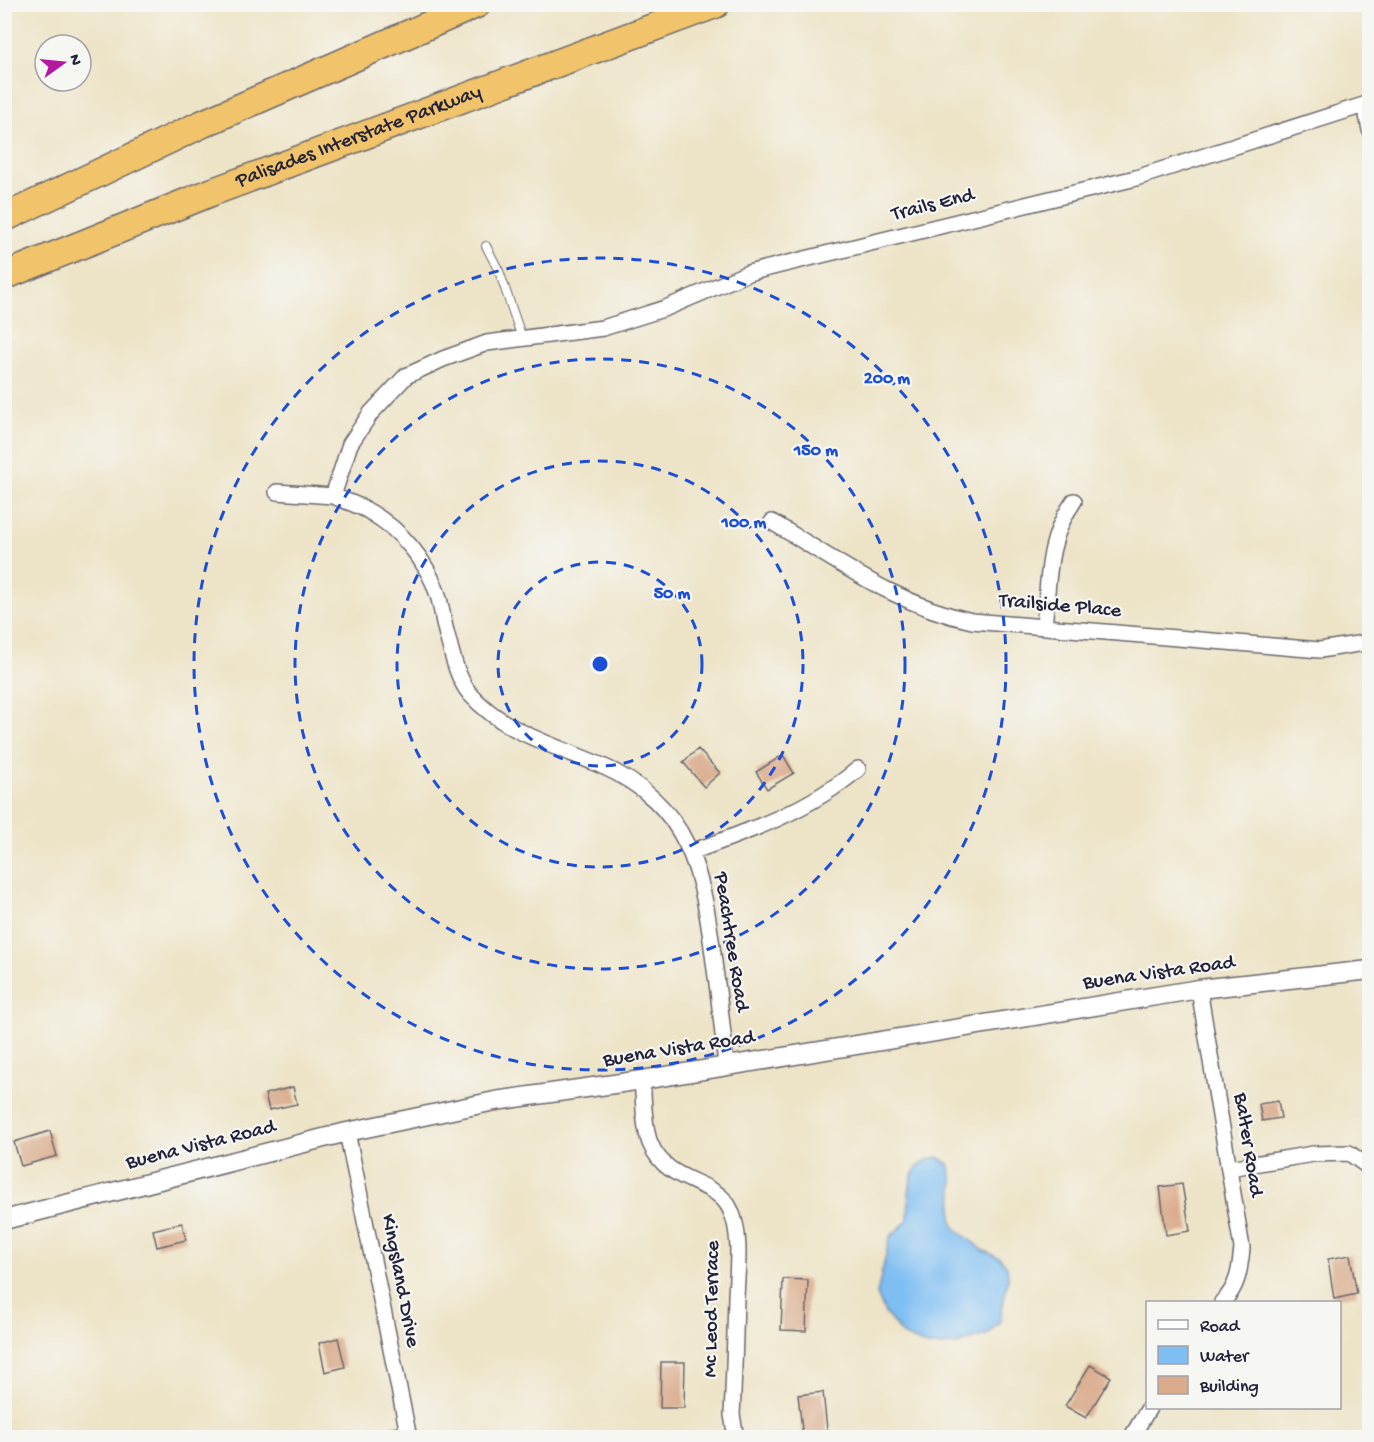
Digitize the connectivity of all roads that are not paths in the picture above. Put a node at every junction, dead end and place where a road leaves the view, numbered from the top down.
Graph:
1 (477, 4) edge
2 (716, 4) edge
3 (1367, 104) edge
4 (1370, 130) edge
5 (4, 218) edge
6 (486, 246) dead end
7 (4, 276) edge
8 (522, 338) junction
9 (277, 492) dead end
10 (333, 496) junction
11 (1074, 501) dead end
12 (772, 522) dead end
13 (1044, 627) junction
14 (1370, 642) edge
15 (858, 769) dead end
16 (691, 852) junction
17 (1370, 970) edge
18 (1199, 989) junction
19 (726, 1066) junction
20 (642, 1080) junction
21 (347, 1132) junction
22 (1230, 1168) junction
23 (1370, 1168) edge
24 (4, 1220) edge
25 (1223, 1301) edge
26 (1148, 1409) edge
27 (409, 1435) edge
28 (387, 1437) edge
29 (736, 1437) edge
30 (1131, 1437) edge

1 - 5 highway
2 - 7 highway, Palisades Interstate Parkway
3 - 4 street
3 - 8 street, Trails End
6 - 8 lane
8 - 10 street, Trails End
9 - 10 street, Peachtree Road
10 - 16 street, Peachtree Road
11 - 13 street
12 - 13 street, Trailside Place
13 - 14 street, Trailside Place
15 - 16 street
16 - 19 street, Peachtree Road
17 - 18 street, Buena Vista Road
18 - 19 street, Buena Vista Road
18 - 22 street, Balter Road
19 - 20 street, Buena Vista Road
20 - 21 street, Buena Vista Road
20 - 29 street, Mc Leod Terrace
21 - 24 street, Buena Vista Road
21 - 27 street, Kingsland Drive
22 - 23 street
22 - 25 street, Balter Road
26 - 30 street
27 - 28 street

